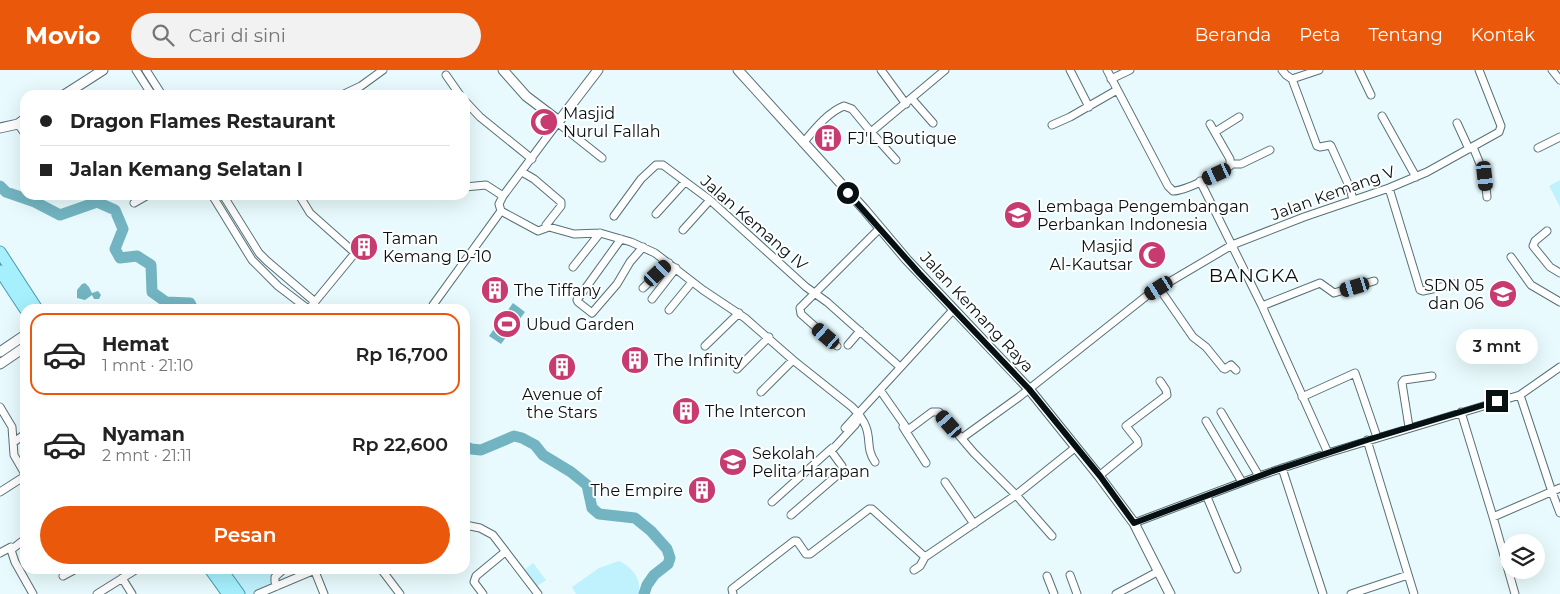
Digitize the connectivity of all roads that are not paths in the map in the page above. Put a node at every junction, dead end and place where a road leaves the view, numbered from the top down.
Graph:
1 (103, 70) edge
2 (136, 70) edge
3 (146, 70) edge
4 (383, 70) edge
5 (504, 70) edge
6 (598, 70) edge
7 (738, 70) edge
8 (881, 70) edge
9 (945, 70) edge
10 (1070, 70) edge
11 (1106, 70) edge
12 (1130, 70) edge
13 (1282, 70) edge
14 (1318, 70) edge
15 (1359, 70) edge
16 (1479, 70) edge
17 (1552, 70) edge
18 (446, 75) dead end
19 (1292, 79) junction
20 (1111, 80) junction
21 (1560, 80) edge
22 (72, 90) edge
23 (149, 90) edge
24 (159, 90) edge
25 (353, 90) edge
26 (456, 90) edge
27 (1117, 90) junction
28 (1371, 95) dead end
29 (909, 101) junction
30 (470, 106) edge
31 (1089, 106) junction
32 (1382, 116) dead end
33 (1239, 117) dead end
34 (559, 122) junction
35 (20, 123) edge
36 (933, 123) dead end
37 (1457, 123) dead end
38 (1210, 124) dead end
39 (1052, 125) dead end
40 (0, 128) edge
41 (871, 132) junction
42 (1215, 132) junction
43 (1560, 137) edge
44 (803, 143) junction
45 (1471, 148) junction
46 (1538, 148) dead end
47 (1270, 150) dead end
48 (602, 158) dead end
49 (532, 159) junction
50 (896, 160) dead end
51 (1231, 164) junction
52 (522, 172) junction
53 (1416, 177) junction
54 (685, 182) junction
55 (1200, 182) junction
56 (470, 187) edge
57 (1389, 188) junction
58 (503, 196) junction
59 (1487, 197) dead end
60 (140, 200) edge
61 (215, 200) edge
62 (227, 200) edge
63 (302, 200) edge
64 (710, 200) junction
65 (1353, 200) junction
66 (134, 204) dead end
67 (501, 211) junction
68 (656, 214) dead end
69 (614, 216) dead end
70 (546, 225) dead end
71 (880, 228) junction
72 (683, 230) dead end
73 (1547, 231) dead end
74 (600, 233) junction
75 (621, 239) junction
76 (1232, 245) junction
77 (643, 247) junction
78 (0, 252) edge
79 (1511, 257) dead end
80 (0, 259) edge
81 (669, 263) junction
82 (0, 266) edge
83 (573, 267) dead end
84 (676, 268) junction
85 (0, 271) edge
86 (1560, 273) edge
87 (1374, 281) dead end
88 (692, 282) junction
89 (1454, 284) dead end
90 (643, 288) dead end
91 (1159, 288) junction
92 (816, 294) junction
93 (652, 299) dead end
94 (315, 302) joint
95 (1560, 302) edge
96 (23, 304) edge
97 (24, 304) edge
98 (32, 304) edge
99 (32, 304) edge
100 (301, 304) edge
101 (434, 304) edge
102 (1262, 306) junction
103 (669, 310) dead end
104 (953, 310) junction
105 (739, 313) junction
106 (860, 331) junction
107 (769, 337) junction
108 (20, 338) edge
109 (848, 345) dead end
110 (705, 346) dead end
111 (837, 346) dead end
112 (20, 350) edge
113 (0, 352) edge
114 (793, 360) junction
115 (0, 364) edge
116 (900, 367) junction
117 (1560, 367) edge
118 (736, 369) dead end
119 (1236, 370) dead end
120 (1432, 376) dead end
121 (1160, 381) dead end
122 (1029, 389) junction
123 (880, 390) junction
124 (761, 392) dead end
125 (1520, 395) junction
126 (1302, 397) junction
127 (0, 406) edge
128 (1221, 412) dead end
129 (1461, 412) junction
130 (859, 415) junction
131 (1206, 421) dead end
132 (1409, 427) junction
133 (845, 428) dead end
134 (1377, 437) junction
135 (20, 438) edge
136 (962, 438) junction
137 (1367, 440) junction
138 (14, 442) junction
139 (1076, 447) junction
140 (832, 448) junction
141 (1328, 453) junction
142 (875, 462) dead end
143 (926, 463) dead end
144 (20, 466) edge
145 (1282, 468) junction
146 (1100, 476) junction
147 (1259, 476) junction
148 (20, 478) edge
149 (945, 482) dead end
150 (1242, 482) junction
151 (1560, 488) edge
152 (0, 492) edge
153 (1552, 492) junction
154 (1016, 495) junction
155 (1207, 497) junction
156 (772, 502) dead end
157 (1560, 513) edge
158 (791, 515) dead end
159 (1493, 517) junction
160 (1134, 523) junction
161 (974, 524) junction
162 (470, 526) edge
163 (1052, 536) dead end
164 (20, 543) edge
165 (11, 550) junction
166 (505, 552) junction
167 (0, 553) edge
168 (926, 557) junction
169 (914, 570) dead end
170 (1238, 570) dead end
171 (20, 571) edge
172 (1159, 571) junction
173 (22, 574) edge
174 (67, 574) edge
175 (129, 574) edge
176 (211, 574) edge
177 (212, 574) edge
178 (223, 574) edge
179 (278, 574) edge
180 (304, 574) edge
181 (317, 574) edge
182 (385, 574) edge
183 (1070, 575) dead end
184 (1408, 575) junction
185 (63, 576) dead end
186 (1047, 576) dead end
187 (122, 578) junction
188 (277, 586) junction
189 (396, 593) edge
190 (33, 594) edge
191 (98, 594) edge
192 (132, 594) edge
193 (224, 594) edge
194 (228, 594) edge
195 (237, 594) edge
196 (258, 594) edge
197 (324, 594) edge
198 (483, 594) edge
199 (538, 594) edge
200 (733, 594) edge
201 (1054, 594) edge
202 (1077, 594) edge
203 (1116, 594) edge
204 (1170, 594) edge
205 (1323, 594) edge
206 (1351, 594) edge
207 (1414, 594) edge
208 (1514, 594) edge

1 - 22 street
2 - 23 street
3 - 24 street
4 - 25 street
5 - 34 street
6 - 34 street
7 - 44 street, Jalan Kemang Raya
8 - 29 street
9 - 29 street
10 - 31 street
11 - 20 street
12 - 20 street
13 - 19 street
14 - 19 street
15 - 28 street
16 - 45 street, Jalan Kemang V
17 - 21 street
18 - 26 street
19 - 65 street
20 - 27 street
27 - 31 street
27 - 55 street
29 - 36 street
29 - 41 street
30 - 49 street
31 - 39 street
32 - 53 street
33 - 42 street
34 - 48 street
34 - 49 street
35 - 40 street
37 - 45 street
38 - 42 street
41 - 44 street
41 - 50 street
42 - 51 street
43 - 46 street
44 - 71 street, Jalan Kemang Raya
45 - 53 street, Jalan Kemang V
45 - 59 street
47 - 51 street
49 - 52 street
51 - 55 street
52 - 58 street
52 - 70 street
53 - 57 street, Jalan Kemang V
54 - 64 street, Jalan Kemang IV
54 - 68 street, Jalan Kemang IV
54 - 69 street
55 - 76 street
56 - 58 street
57 - 65 street, Jalan Kemang V
57 - 89 street
58 - 67 street
60 - 66 street
61 - 100 street
62 - 94 street
63 - 94 street
64 - 72 street
64 - 92 street, Jalan Kemang IV
65 - 76 street, Jalan Kemang V
67 - 74 street
67 - 101 street
71 - 92 street
71 - 104 street, Jalan Kemang Raya
73 - 86 street
74 - 75 street
74 - 83 street
75 - 77 street
75 - 77 street
76 - 91 street, Jalan Kemang V
76 - 102 street
77 - 81 street
78 - 98 main road
79 - 95 street
80 - 99 main road
81 - 84 street
81 - 90 street
82 - 97 main road
84 - 88 street
84 - 93 street
85 - 96 main road
87 - 102 street
88 - 103 street
88 - 105 street
91 - 119 street
91 - 122 street, Jalan Kemang V
92 - 106 street, Jalan Kemang IV
92 - 111 street
102 - 126 street
104 - 116 street
104 - 122 street, Jalan Kemang Raya
105 - 107 street
105 - 110 street
106 - 109 street
106 - 116 street, Jalan Kemang IV
107 - 114 street
107 - 118 street
108 - 113 street
112 - 115 street
114 - 124 street
114 - 130 street
116 - 123 street
117 - 125 street
120 - 132 street
121 - 146 street
122 - 136 street, Jalan Kemang V
122 - 139 street, Jalan Kemang Raya
123 - 130 street
123 - 136 street
123 - 143 street
125 - 129 street
125 - 153 street
126 - 134 street
126 - 141 street
127 - 138 street
128 - 147 street
129 - 132 street
129 - 159 street
130 - 133 street
130 - 140 street
130 - 142 street
131 - 150 street
132 - 134 street
134 - 137 street
135 - 138 street
136 - 154 street
137 - 141 street
137 - 184 street
138 - 144 street
139 - 146 street, Jalan Kemang Raya
139 - 154 street
140 - 156 street
140 - 158 street
141 - 145 street
145 - 147 street
145 - 205 street
146 - 160 street, Jalan Kemang Raya
147 - 150 street
148 - 152 street
149 - 161 street
150 - 155 street
151 - 153 street
153 - 157 street
153 - 159 street
154 - 161 street
154 - 163 street
155 - 160 street
155 - 170 street
159 - 208 street
160 - 172 street, Jalan Kemang Raya
161 - 168 street
162 - 166 street
164 - 165 street
165 - 167 street
165 - 171 street
166 - 198 street
166 - 199 street
168 - 169 street
168 - 200 street
172 - 203 street
172 - 204 street, Jalan Kemang Raya
173 - 190 street
174 - 185 street
175 - 187 street
176 - 193 main road
177 - 194 main road
178 - 195 main road
179 - 188 street
180 - 188 street
181 - 197 street
182 - 189 street
183 - 202 street
184 - 206 street
184 - 207 street
186 - 201 street
187 - 191 street
187 - 192 street
188 - 196 street

